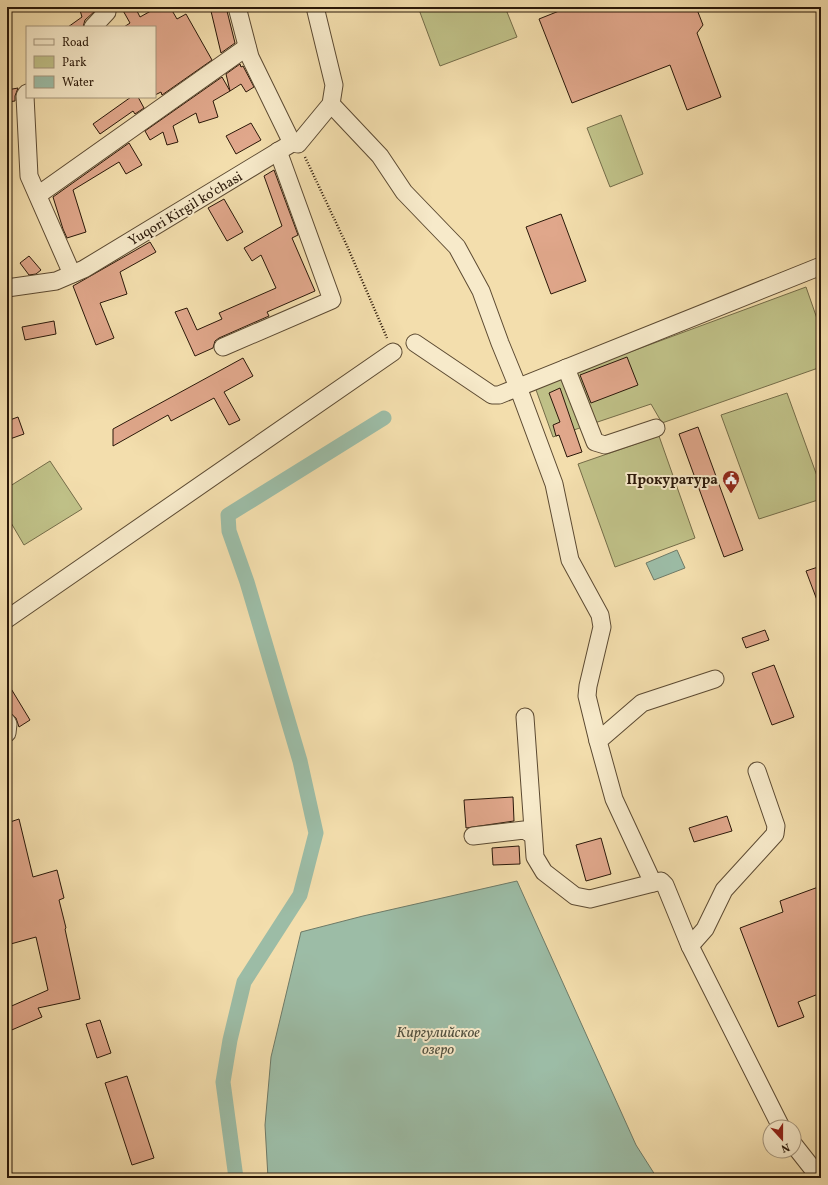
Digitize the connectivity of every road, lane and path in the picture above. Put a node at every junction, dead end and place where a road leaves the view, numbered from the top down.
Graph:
1 (106, 7) edge
2 (237, 7) edge
3 (315, 7) edge
4 (94, 26) edge
5 (247, 47) junction
6 (26, 95) edge
7 (331, 104) junction
8 (290, 146) junction
9 (38, 195) junction
10 (821, 266) edge
11 (72, 274) junction
12 (7, 288) edge
13 (415, 343) dead end
14 (223, 347) dead end
15 (393, 352) joint
16 (566, 368) junction
17 (518, 387) junction
18 (656, 428) dead end
19 (7, 619) edge
20 (716, 679) dead end
21 (525, 717) dead end
22 (7, 722) edge
23 (7, 733) edge
24 (598, 741) junction
25 (757, 771) dead end
26 (533, 835) junction
27 (474, 836) dead end
28 (653, 883) junction
29 (690, 946) junction
30 (777, 1119) edge
31 (802, 1155) edge
32 (820, 1178) edge

1 - 4 street
2 - 5 street
3 - 7 street
5 - 8 street
5 - 9 street
6 - 9 street
7 - 8 street, Yuqori Kirgil koʻchasi
7 - 17 street
8 - 11 street, Yuqori Kirgil koʻchasi
8 - 14 street
8 - 15 path
9 - 11 street
10 - 16 street
11 - 12 street, Yuqori Kirgil koʻchasi
13 - 17 street
15 - 19 street
16 - 17 street
16 - 18 street
17 - 24 street
20 - 24 street
21 - 26 street
22 - 23 street
24 - 28 street
25 - 29 street
26 - 27 street
26 - 28 street
28 - 29 street
29 - 30 street
31 - 32 street

